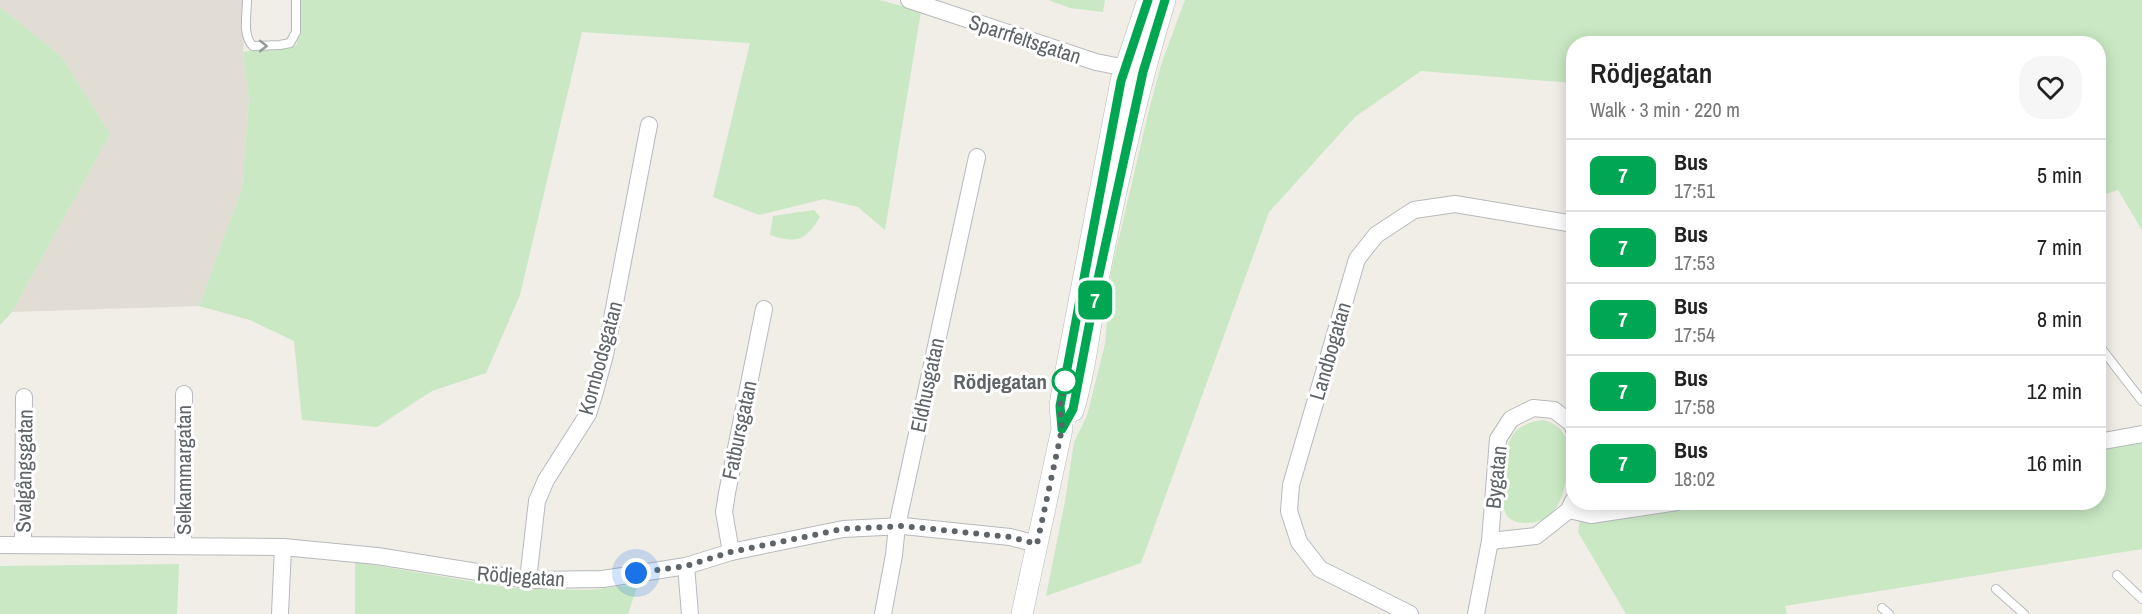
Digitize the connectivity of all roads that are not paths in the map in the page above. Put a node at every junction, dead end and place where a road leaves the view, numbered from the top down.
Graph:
1 (247, 0) edge
2 (296, 0) edge
3 (909, 0) edge
4 (1148, 0) edge
5 (1165, 0) edge
6 (1134, 70) junction
7 (649, 126) dead end
8 (977, 157) dead end
9 (1566, 223) edge
10 (764, 309) dead end
11 (2106, 354) edge
12 (184, 394) dead end
13 (24, 397) dead end
14 (2142, 401) edge
15 (1566, 419) edge
16 (2142, 434) edge
17 (2106, 441) edge
18 (1566, 509) edge
19 (1581, 510) edge
20 (1624, 510) edge
21 (897, 526) junction
22 (1490, 541) junction
23 (1037, 544) junction
24 (0, 545) edge
25 (23, 545) junction
26 (183, 545) junction
27 (283, 547) junction
28 (731, 552) junction
29 (686, 566) junction
30 (2117, 575) dead end
31 (528, 580) junction
32 (1996, 589) dead end
33 (2142, 599) edge
34 (280, 614) edge
35 (690, 614) edge
36 (883, 614) edge
37 (1022, 614) edge
38 (1410, 614) edge
39 (1476, 614) edge
40 (2024, 614) edge

1 -> 2 lane
3 - 6 street, Sparrfeltsgatan
4 - 6 street
5 - 6 street
6 - 23 street
7 - 31 street, Kornbodsgatan
8 - 21 street, Eldhusgatan
9 - 38 street, Landbogatan
10 - 28 street, Fatbursgatan
11 - 14 lane
12 - 26 street, Selkammargatan
13 - 25 street, Svalgångsgatan
15 - 22 street, Bygatan
16 - 17 street
18 - 22 street, Bygatan
19 - 20 street
21 - 23 street, Rödjegatan
21 - 28 street, Rödjegatan
21 - 36 street, Eldhusgatan
22 - 39 street, Bygatan
23 - 37 street
24 - 25 street, Rödjegatan
25 - 26 street, Rödjegatan
26 - 27 street, Rödjegatan
27 - 31 street, Rödjegatan
27 - 34 street
28 - 29 street, Rödjegatan
29 - 31 street, Rödjegatan
29 - 35 street
30 - 33 lane
32 - 40 lane

